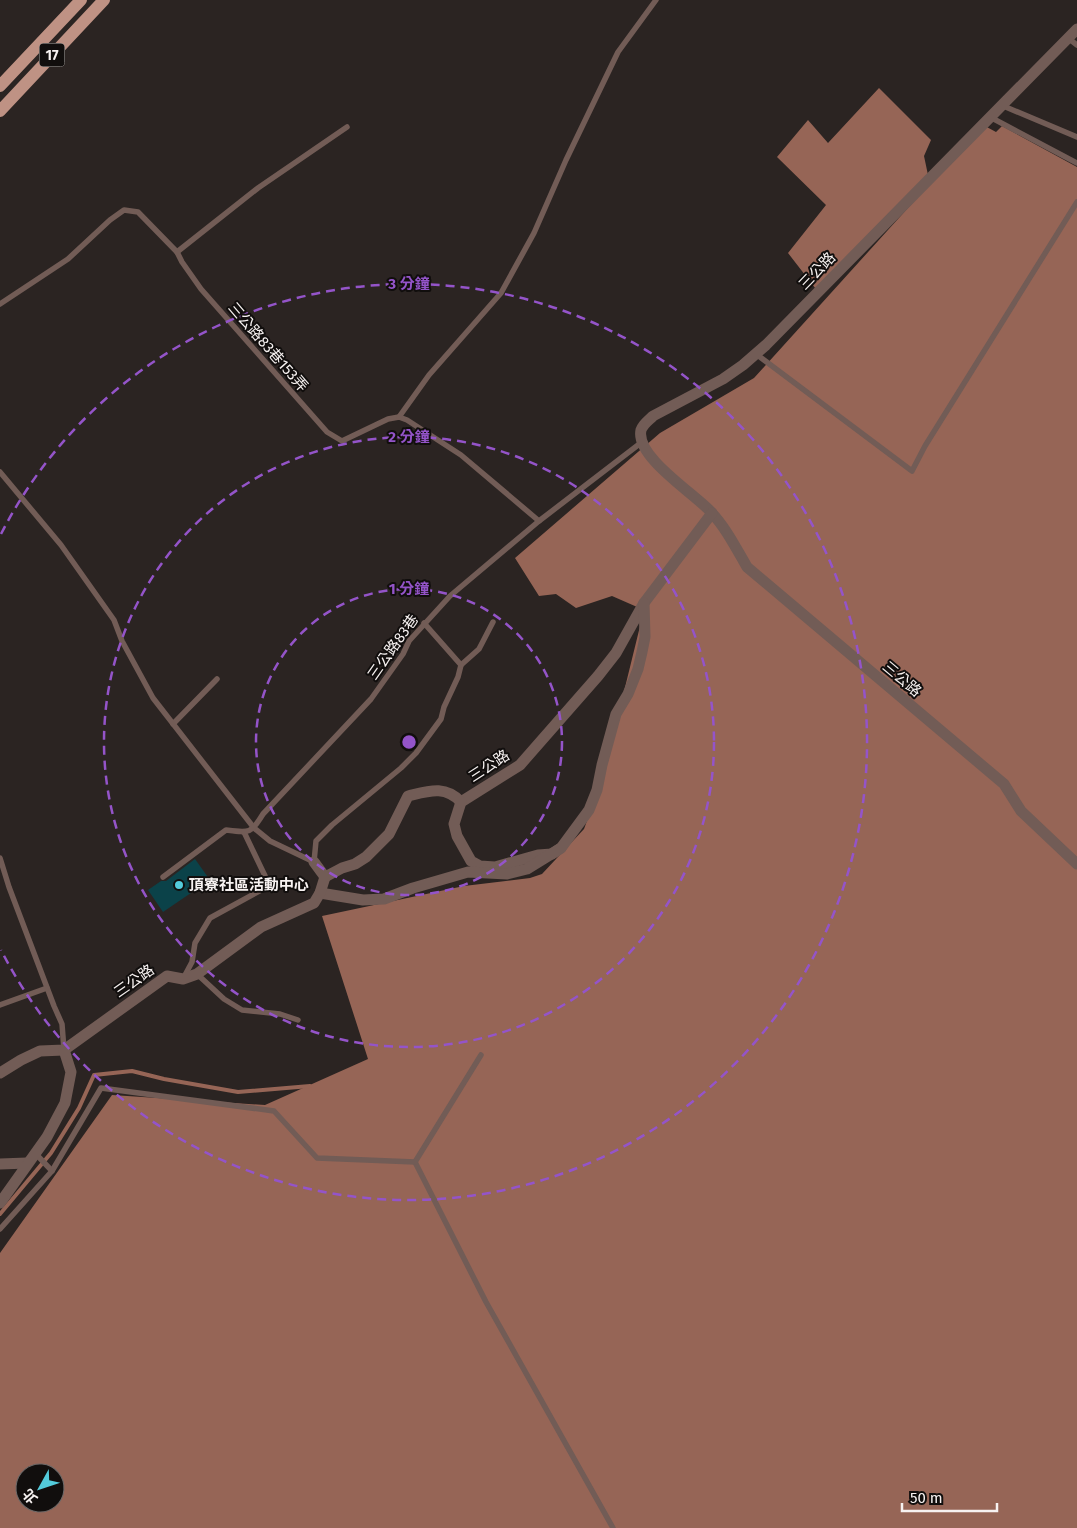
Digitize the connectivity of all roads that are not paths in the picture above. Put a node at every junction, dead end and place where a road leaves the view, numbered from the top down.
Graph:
1 (81, 0) edge
2 (104, 0) edge
3 (656, 0) edge
4 (1077, 29) edge
5 (1073, 41) edge
6 (0, 86) edge
7 (1001, 105) junction
8 (0, 111) edge
9 (989, 117) junction
10 (347, 127) dead end
11 (1077, 138) edge
12 (1077, 163) edge
13 (1077, 202) edge
14 (178, 252) junction
15 (0, 304) edge
16 (756, 354) junction
17 (399, 417) junction
18 (642, 442) junction
19 (0, 472) edge
20 (712, 513) junction
21 (539, 521) junction
22 (644, 602) junction
23 (493, 622) dead end
24 (424, 623) junction
25 (461, 665) junction
26 (217, 679) dead end
27 (173, 724) junction
28 (461, 802) junction
29 (254, 828) junction
30 (244, 832) junction
31 (561, 848) junction
32 (0, 858) edge
33 (314, 862) junction
34 (1077, 864) edge
35 (163, 877) dead end
36 (325, 877) junction
37 (320, 893) junction
38 (197, 974) junction
39 (183, 979) junction
40 (47, 988) junction
41 (0, 1005) edge
42 (298, 1020) dead end
43 (64, 1050) junction
44 (481, 1054) dead end
45 (0, 1073) edge
46 (35, 1153) junction
47 (415, 1162) junction
48 (27, 1163) junction
49 (0, 1164) edge
50 (52, 1171) junction
51 (0, 1203) edge
52 (0, 1229) edge
53 (613, 1528) edge

1 - 6 main road, 17
2 - 8 main road, 17
3 - 17 lane
4 - 5 street, 三公路
5 - 7 street, 三公路
7 - 9 street, 三公路
7 - 11 lane
9 - 12 lane
9 - 16 street, 三公路
10 - 14 lane
13 - 16 lane
14 - 15 lane, 三公路83巷153弄
14 - 17 lane, 三公路83巷153弄
16 - 18 street, 三公路
17 - 21 lane
18 - 20 street, 三公路
18 - 21 lane, 三公路83巷
19 - 27 lane
20 - 22 street, 三公路
20 - 34 street, 三公路
21 - 24 lane, 三公路83巷
22 - 28 street, 三公路
22 - 31 street
23 - 25 lane
24 - 25 lane
24 - 29 lane, 三公路83巷
25 - 33 lane
26 - 27 lane
27 - 29 lane
28 - 31 street, 三公路
28 - 36 street, 三公路
29 - 30 lane
29 - 33 lane
30 - 35 lane
30 - 39 lane
31 - 37 street
32 - 40 lane
33 - 36 street
36 - 37 street
37 - 38 street, 三公路
38 - 39 street, 三公路
38 - 42 lane
39 - 43 street, 三公路
40 - 41 lane
40 - 43 lane
43 - 45 street
43 - 46 street
44 - 47 lane
46 - 48 street
46 - 50 lane
47 - 50 lane
47 - 53 lane
48 - 49 street
48 - 51 street
50 - 52 lane

